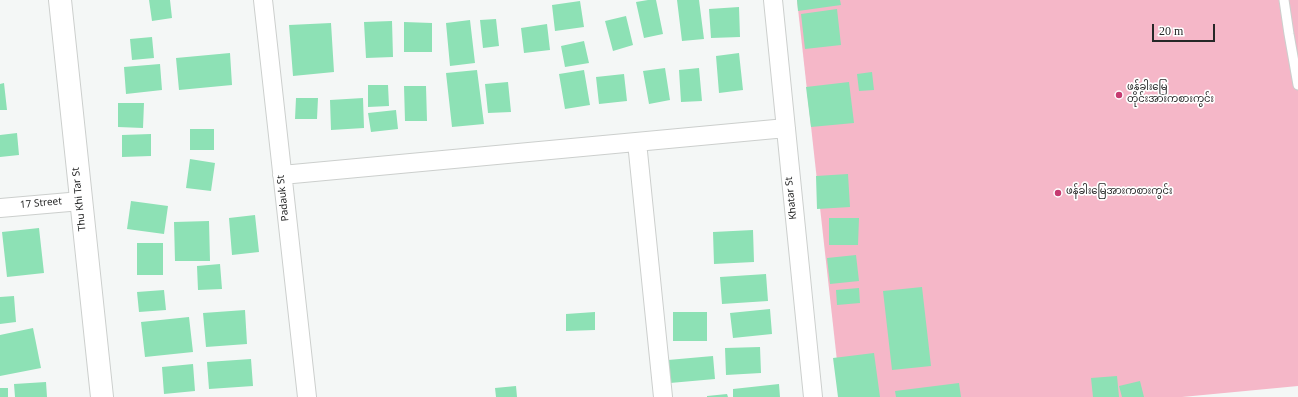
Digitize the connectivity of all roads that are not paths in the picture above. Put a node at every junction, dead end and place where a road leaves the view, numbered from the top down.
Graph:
1 (60, 0) edge
2 (268, 0) edge
3 (774, 0) edge
4 (1284, 0) edge
5 (1298, 85) edge
6 (786, 128) junction
7 (637, 142) junction
8 (282, 175) junction
9 (81, 201) junction
10 (0, 208) edge
11 (102, 397) edge
12 (307, 397) edge
13 (663, 397) edge
14 (813, 397) edge

1 - 9 street, Thu Khi Tar St
2 - 8 street, Padauk St
3 - 6 street, Khatar St
4 - 5 lane
6 - 7 street
6 - 14 street, Khatar St
7 - 8 street
7 - 13 street
8 - 12 street, Padauk St
9 - 10 street, 17 Street
9 - 11 street, Thu Khi Tar St

